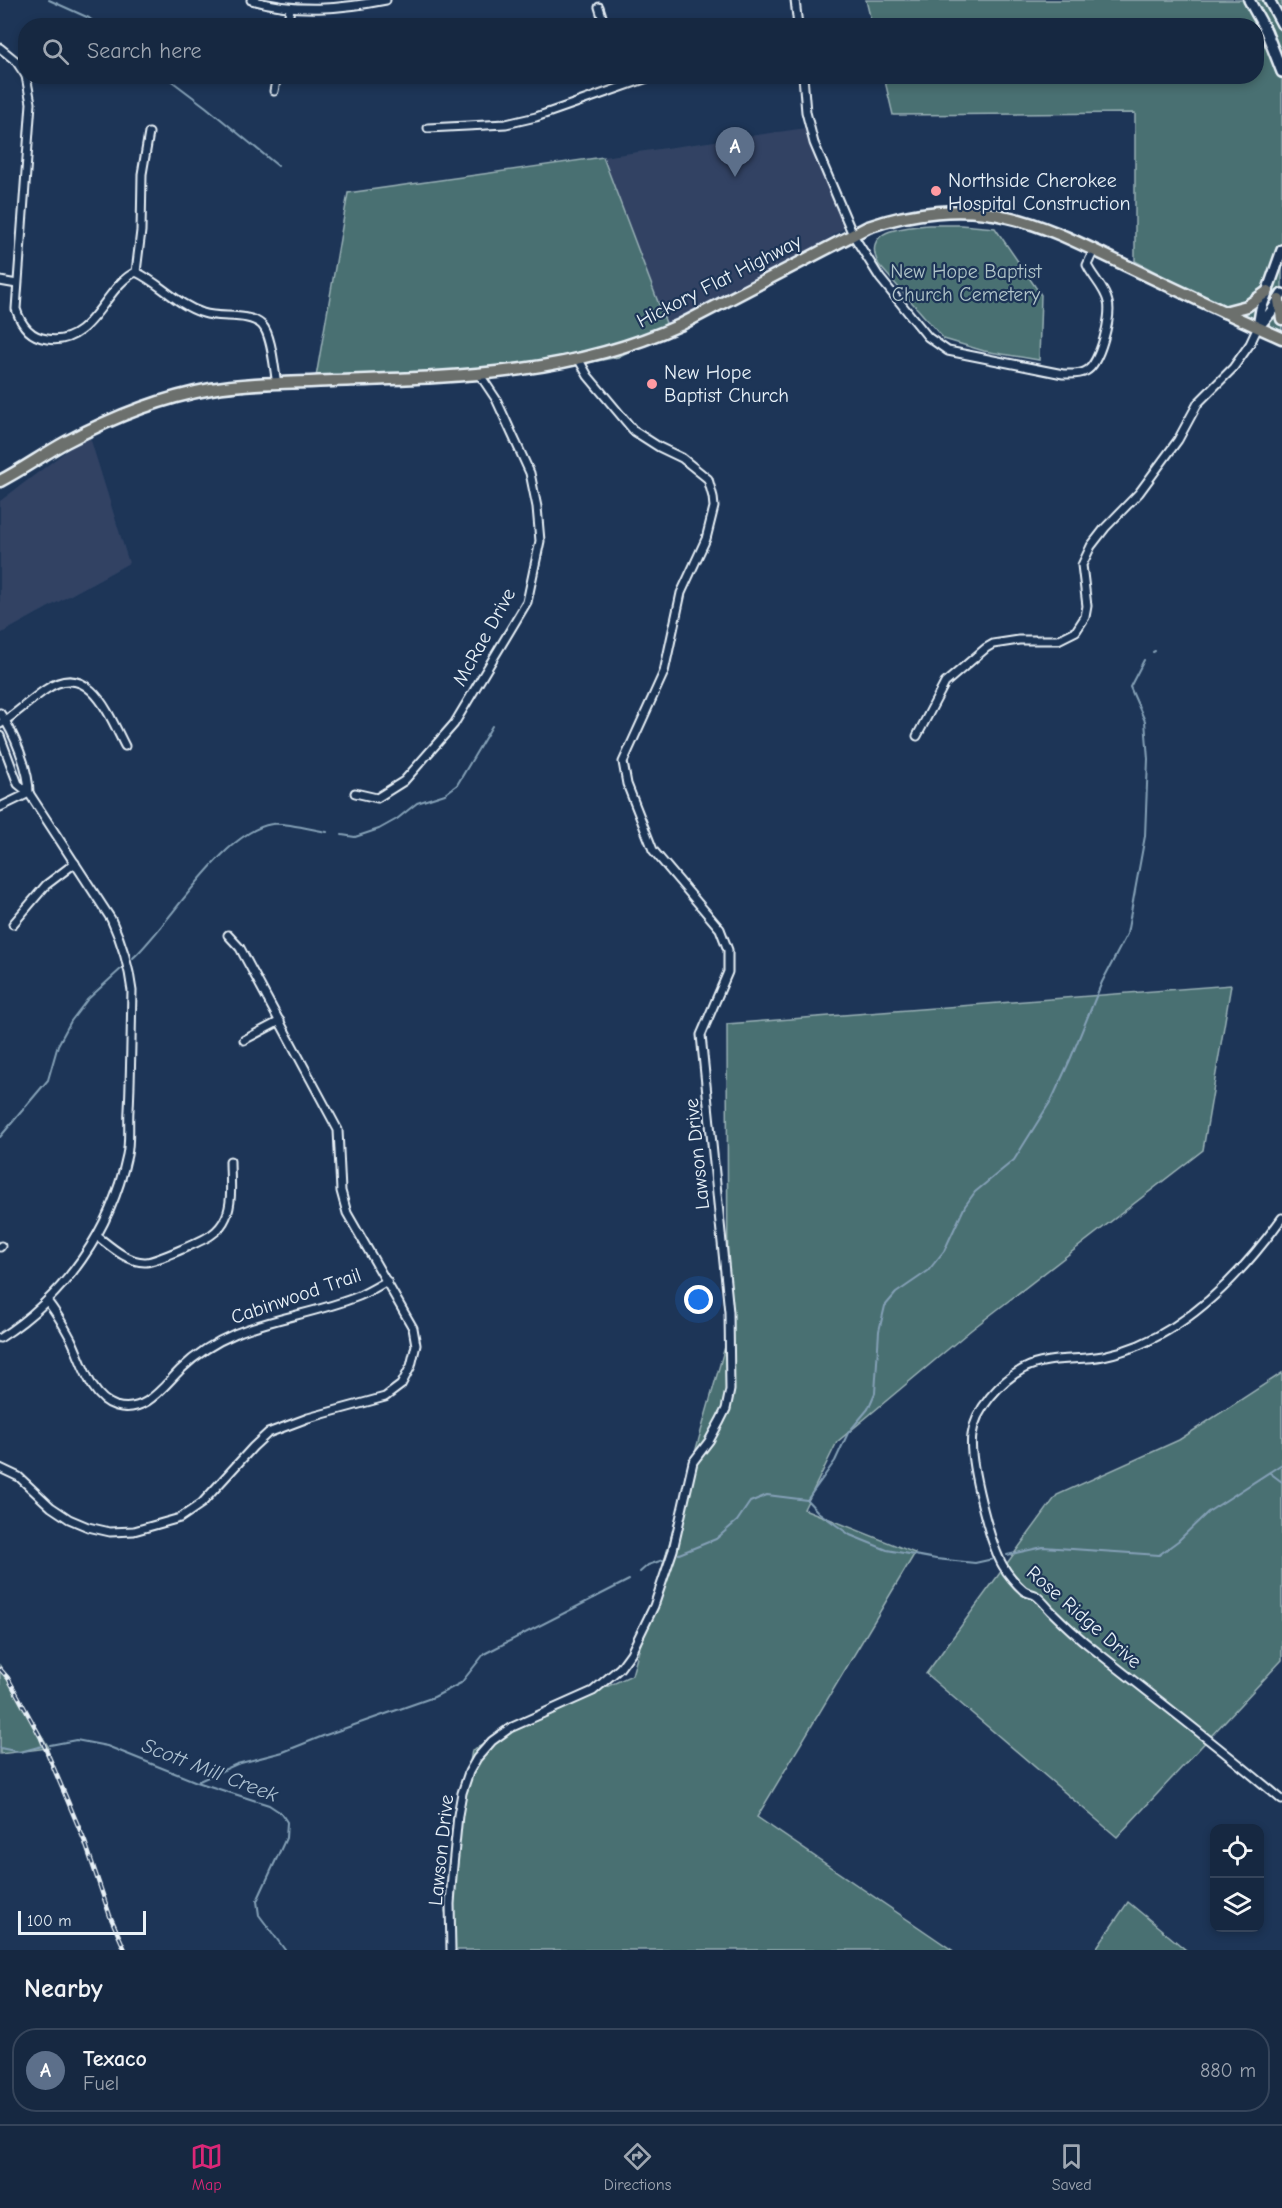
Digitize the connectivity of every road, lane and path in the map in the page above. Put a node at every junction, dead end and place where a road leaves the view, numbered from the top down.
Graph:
1 (251, 0) edge
2 (386, 0) edge
3 (795, 0) edge
4 (1250, 0) edge
5 (1269, 0) edge
6 (370, 2) edge
7 (599, 7) dead end
8 (290, 9) junction
9 (288, 18) edge
10 (602, 18) edge
11 (797, 18) edge
12 (1259, 18) edge
13 (1282, 24) edge
14 (1264, 27) edge
15 (0, 48) edge
16 (18, 64) edge
17 (1282, 72) edge
18 (27, 84) edge
19 (275, 84) edge
20 (629, 84) edge
21 (804, 84) edge
22 (626, 85) joint
23 (274, 91) dead end
24 (428, 128) dead end
25 (149, 133) dead end
26 (853, 235) junction
27 (1094, 250) junction
28 (1282, 250) edge
29 (135, 272) junction
30 (0, 281) edge
31 (17, 284) junction
32 (1268, 291) junction
33 (1281, 297) edge
34 (1224, 312) junction
35 (1282, 319) edge
36 (1258, 327) junction
37 (1282, 338) edge
38 (579, 360) junction
39 (480, 375) junction
40 (277, 384) junction
41 (18, 471) junction
42 (0, 481) edge
43 (0, 486) edge
44 (0, 713) edge
45 (2, 722) edge
46 (0, 736) edge
47 (917, 736) dead end
48 (125, 746) dead end
49 (29, 793) junction
50 (355, 793) dead end
51 (0, 807) edge
52 (75, 863) junction
53 (13, 924) dead end
54 (228, 935) dead end
55 (279, 1021) junction
56 (244, 1040) dead end
57 (230, 1161) dead end
58 (1282, 1218) edge
59 (97, 1236) junction
60 (387, 1281) junction
61 (47, 1301) junction
62 (0, 1337) edge
63 (0, 1468) edge
64 (1282, 1800) edge
65 (451, 1950) edge

1 - 8 street
2 - 6 street
3 - 11 street
4 - 12 street
5 - 13 street
6 - 8 street
7 - 10 street
8 - 9 street
14 - 17 street
15 - 16 street
18 - 31 street
19 - 23 street
20 - 22 street
21 - 26 street
22 - 24 street
25 - 29 street
26 - 27 main road, Hickory Flat Highway
26 - 27 street
26 - 38 main road, Hickory Flat Highway
27 - 34 main road, Hickory Flat Highway
28 - 32 street
29 - 31 street
29 - 40 street
30 - 31 street
32 - 34 main road
32 - 36 street
33 - 35 main road
33 - 36 street
34 - 36 main road, Hickory Flat Highway
36 - 37 main road, Hickory Flat Highway
36 - 47 street
38 - 39 main road, Hickory Flat Highway
38 - 65 street, Lawson Drive
39 - 40 main road, Hickory Flat Highway
39 - 50 street, McRae Drive
40 - 41 main road, Hickory Flat Highway
41 - 42 main road, Hickory Flat Highway
41 - 43 main road, Hickory Flat Highway
44 - 45 street
45 - 48 street
45 - 49 street
46 - 49 street
49 - 51 street
49 - 52 street
52 - 53 street
52 - 59 street
54 - 55 street
55 - 56 street
55 - 60 street
57 - 59 street
58 - 64 street, Rose Ridge Drive
59 - 61 street
60 - 61 street, Cabinwood Trail
60 - 63 street
61 - 62 street

